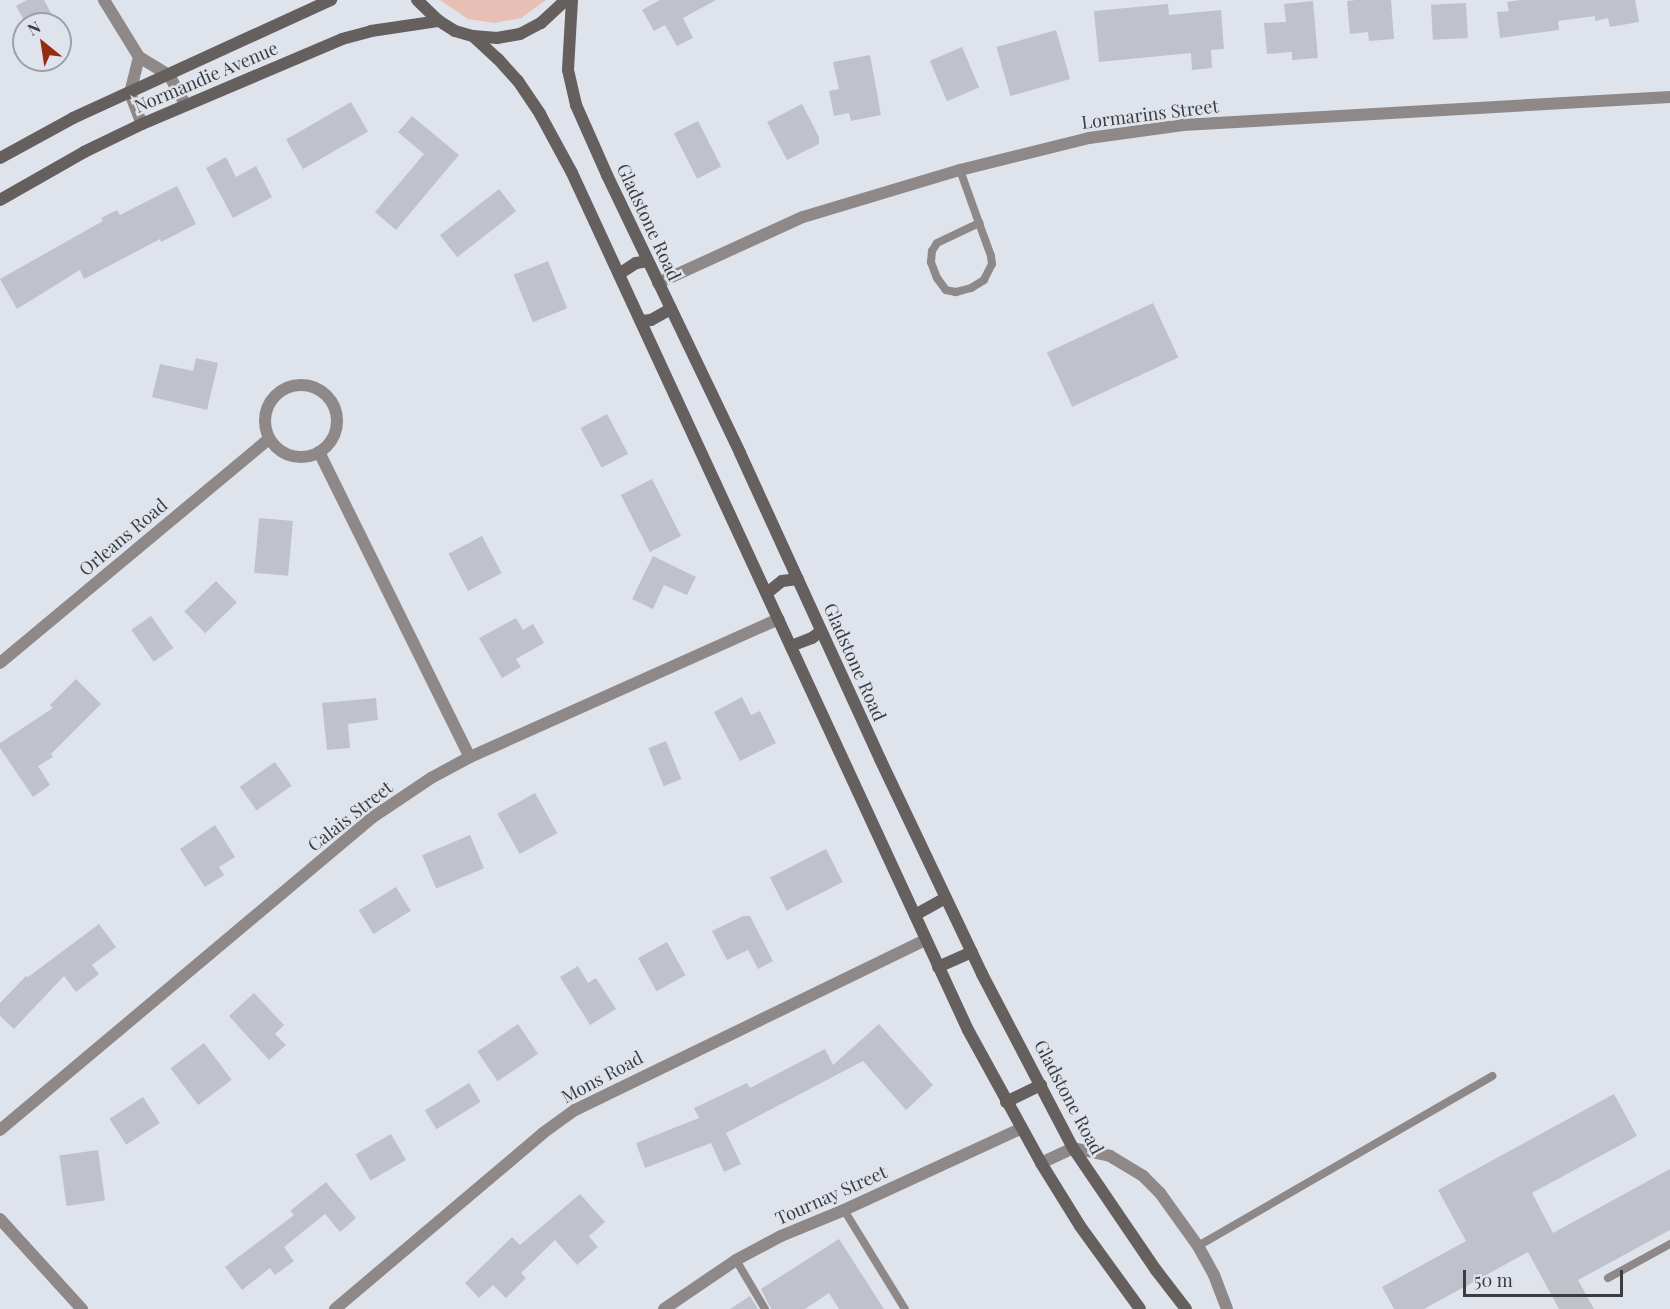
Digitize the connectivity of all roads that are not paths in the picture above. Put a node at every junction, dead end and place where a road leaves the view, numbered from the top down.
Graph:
1 (104, 0) edge
2 (332, 0) edge
3 (417, 0) edge
4 (566, 0) edge
5 (572, 0) edge
6 (439, 21) junction
7 (473, 36) junction
8 (139, 57) junction
9 (169, 75) junction
10 (130, 93) junction
11 (1670, 97) edge
12 (185, 104) junction
13 (142, 124) junction
14 (0, 158) edge
15 (960, 170) junction
16 (0, 200) edge
17 (980, 223) junction
18 (648, 261) junction
19 (619, 274) junction
20 (658, 283) junction
21 (671, 309) junction
22 (641, 321) junction
23 (269, 439) junction
24 (319, 452) junction
25 (798, 579) junction
26 (767, 593) junction
27 (779, 619) junction
28 (821, 631) junction
29 (791, 646) junction
30 (0, 663) edge
31 (470, 757) junction
32 (946, 898) junction
33 (915, 915) junction
34 (925, 940) junction
35 (972, 952) junction
36 (938, 968) junction
37 (1491, 1076) dead end
38 (1041, 1085) junction
39 (1006, 1102) junction
40 (1020, 1129) junction
41 (0, 1130) edge
42 (1073, 1148) junction
43 (1041, 1163) junction
44 (844, 1210) junction
45 (0, 1220) edge
46 (1670, 1245) edge
47 (1198, 1246) junction
48 (736, 1260) junction
49 (1608, 1278) dead end
50 (82, 1309) edge
51 (335, 1309) edge
52 (664, 1309) edge
53 (765, 1309) edge
54 (905, 1309) edge
55 (1140, 1309) edge
56 (1186, 1309) edge
57 (1227, 1309) edge

1 - 8 street
2 - 9 street, Normandie Avenue
3 - 6 street
4 - 7 street
5 - 18 street, Gladstone Road
6 - 7 street
6 - 12 street, Normandie Avenue
7 - 19 street
8 - 9 street
8 - 10 street
9 - 10 street, Normandie Avenue
9 - 12 street
10 - 13 street
10 - 14 street, Normandie Avenue
11 - 15 street, Lormarins Street
12 - 13 street, Normandie Avenue
13 - 16 street, Normandie Avenue
15 - 17 lane
15 - 20 street, Lormarins Street
17 - 17 lane
18 - 19 street
18 - 20 street, Gladstone Road
19 - 22 street
20 - 21 street, Gladstone Road
21 - 22 street
21 - 25 street, Gladstone Road
22 - 26 street
23 - 24 street
23 - 24 street
23 - 30 street, Orleans Road
24 - 31 street
25 - 26 street
25 - 28 street, Gladstone Road
26 - 27 street
27 - 29 street
27 - 31 street, Calais Street
28 - 29 street
28 - 32 street, Gladstone Road
29 - 33 street
31 - 41 street, Calais Street
32 - 33 street
32 - 35 street, Gladstone Road
33 - 34 street
34 - 36 street
34 - 51 street, Mons Road
35 - 36 street
35 - 38 street, Gladstone Road
36 - 39 street
37 - 47 lane
38 - 39 street
38 - 42 street, Gladstone Road
39 - 40 street
40 - 43 street
40 - 44 street, Tournay Street
42 - 43 street
42 - 47 street
42 - 56 street, Gladstone Road
43 - 55 street
44 - 48 street, Tournay Street
44 - 54 lane
45 - 50 street
46 - 49 lane
47 - 57 street
48 - 52 street, Tournay Street
48 - 53 lane

